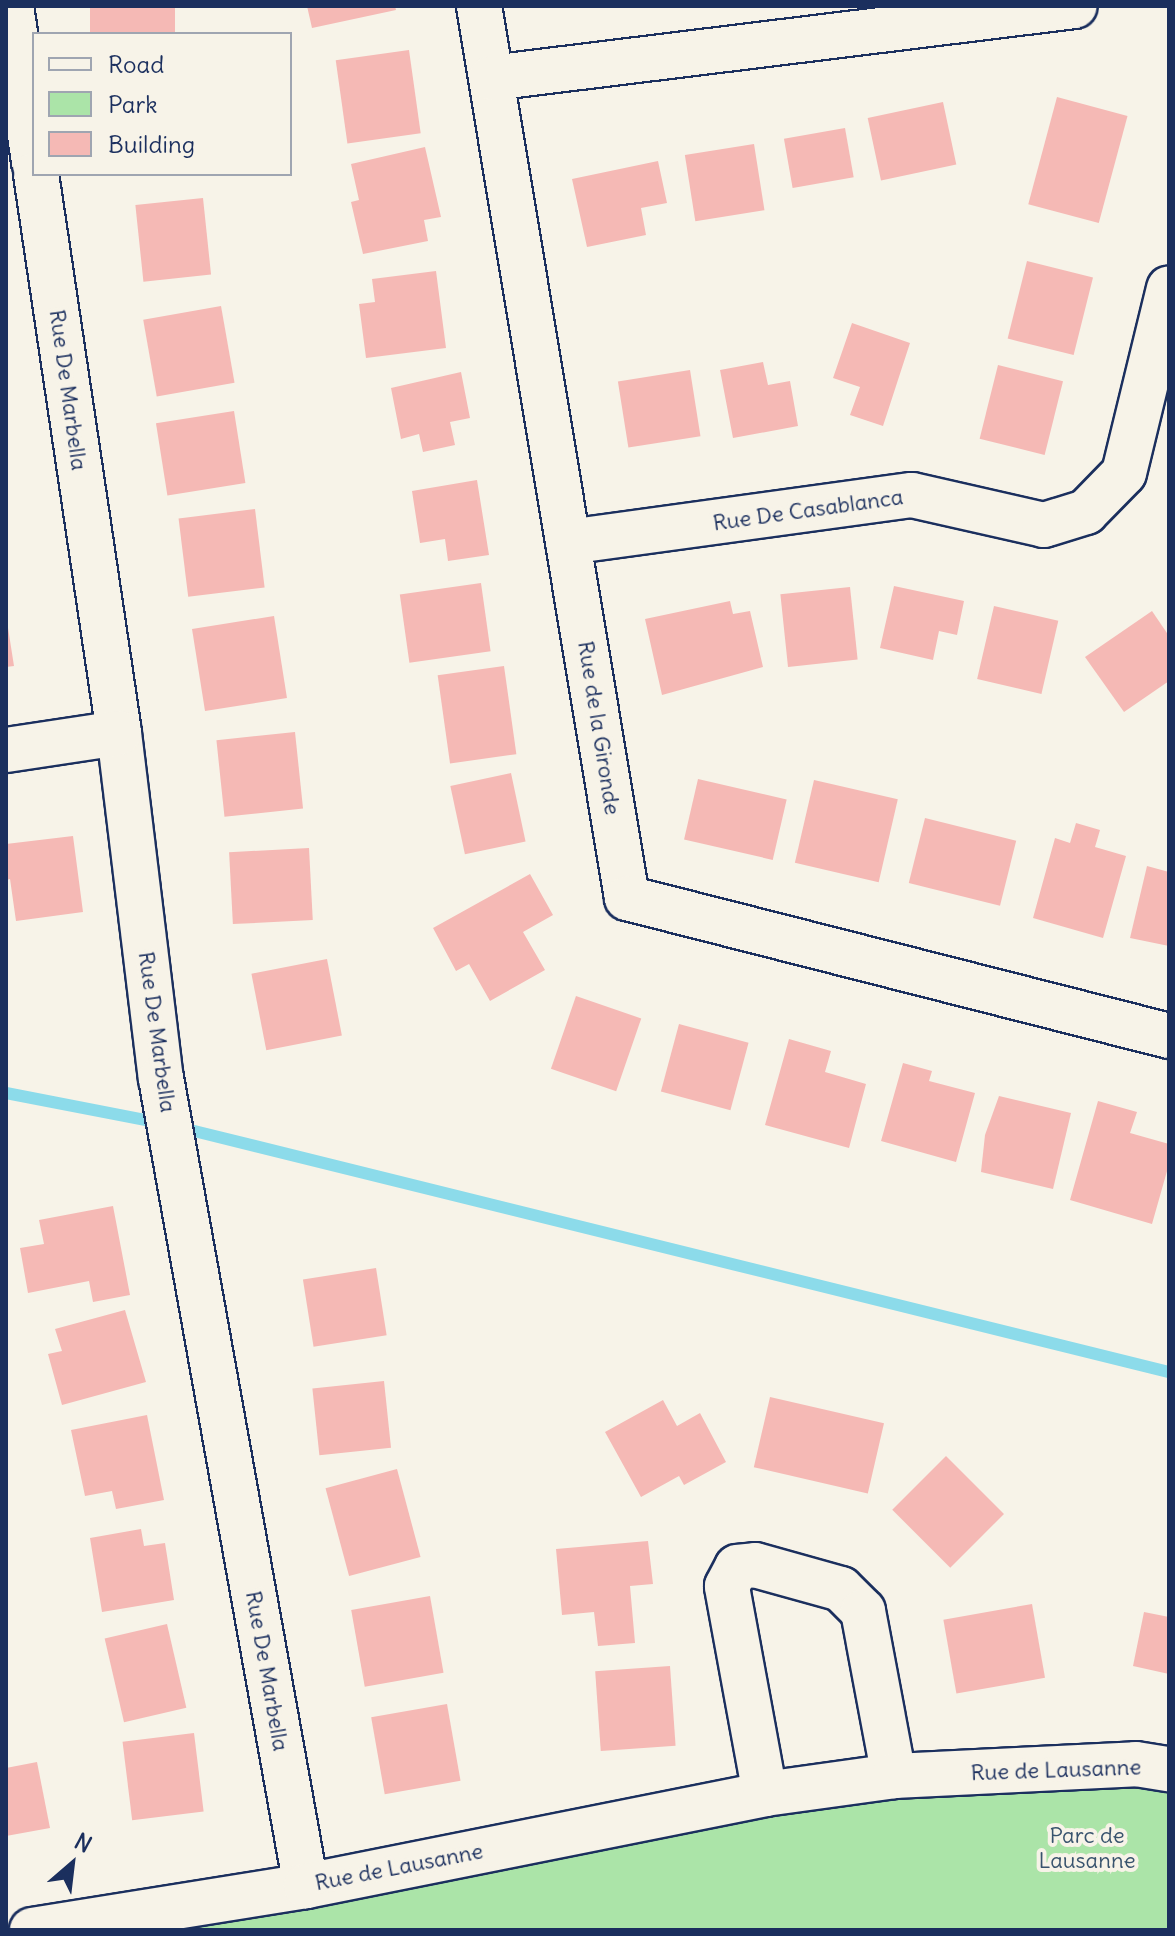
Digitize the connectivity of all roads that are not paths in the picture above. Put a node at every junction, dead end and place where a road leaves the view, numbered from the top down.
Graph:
1 (11, 6) edge
2 (479, 6) edge
3 (1075, 6) edge
4 (491, 78) junction
5 (32, 148) edge
6 (36, 176) edge
7 (1169, 288) edge
8 (568, 542) junction
9 (119, 733) junction
10 (6, 750) edge
11 (1169, 1036) edge
12 (1169, 1769) edge
13 (894, 1776) junction
14 (765, 1794) junction
15 (306, 1886) junction
16 (32, 1930) edge

1 - 5 street
2 - 4 street, Rue de la Gironde
3 - 4 street
4 - 8 street, Rue de la Gironde
6 - 9 street, Rue De Marbella
7 - 8 street, Rue De Casablanca
8 - 11 street, Rue de la Gironde
9 - 10 street
9 - 15 street, Rue De Marbella
12 - 13 street, Rue de Lausanne
13 - 14 street, Rue de Lausanne
13 - 14 street
14 - 15 street, Rue de Lausanne
15 - 16 street, Rue de Lausanne

